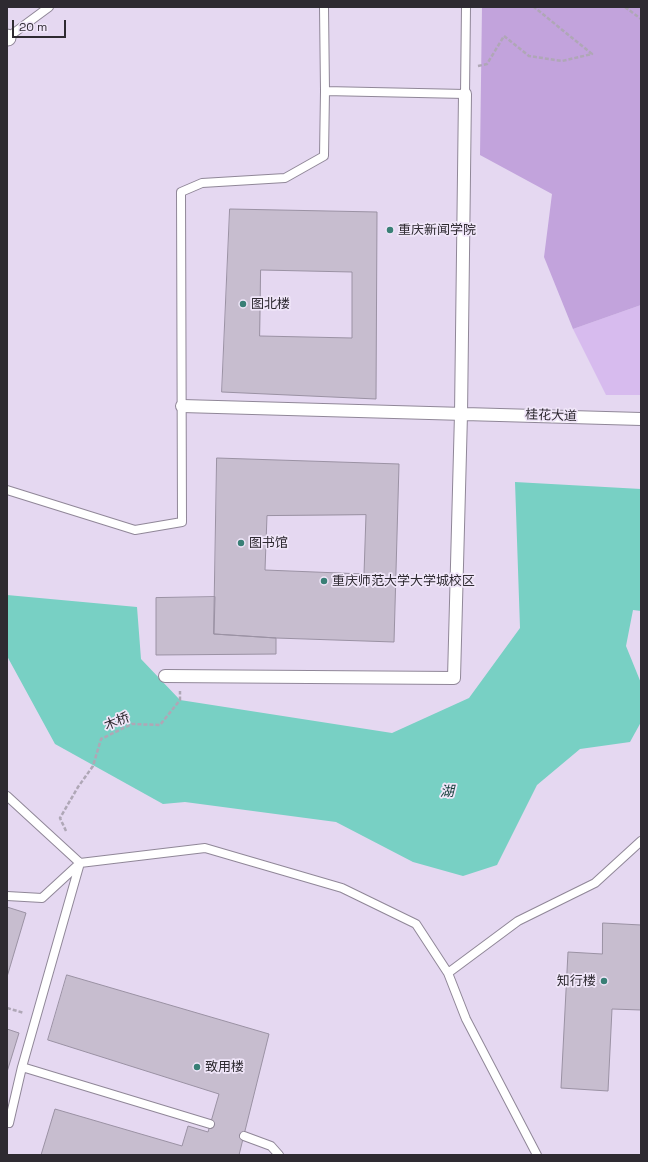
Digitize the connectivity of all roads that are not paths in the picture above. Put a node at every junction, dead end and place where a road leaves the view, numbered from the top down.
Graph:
1 (49, 7) edge
2 (324, 7) edge
3 (466, 7) edge
4 (7, 38) edge
5 (325, 92) junction
6 (465, 94) junction
7 (182, 406) junction
8 (461, 414) junction
9 (641, 419) edge
10 (7, 490) edge
11 (165, 676) dead end
12 (7, 796) edge
13 (641, 841) edge
14 (80, 863) junction
15 (7, 896) edge
16 (448, 974) junction
17 (22, 1067) junction
18 (7, 1123) edge
19 (210, 1124) dead end
20 (244, 1136) dead end
21 (279, 1155) edge
22 (537, 1155) edge

1 - 4 lane
2 - 5 lane
3 - 6 lane
5 - 6 lane
5 - 7 lane
6 - 8 street
7 - 8 street, 桂花大道
7 - 10 lane
8 - 9 street, 桂花大道
8 - 11 street
12 - 14 lane
13 - 16 lane
14 - 15 lane
14 - 16 lane
14 - 17 lane
16 - 22 lane
17 - 18 lane
17 - 19 lane
20 - 21 lane

